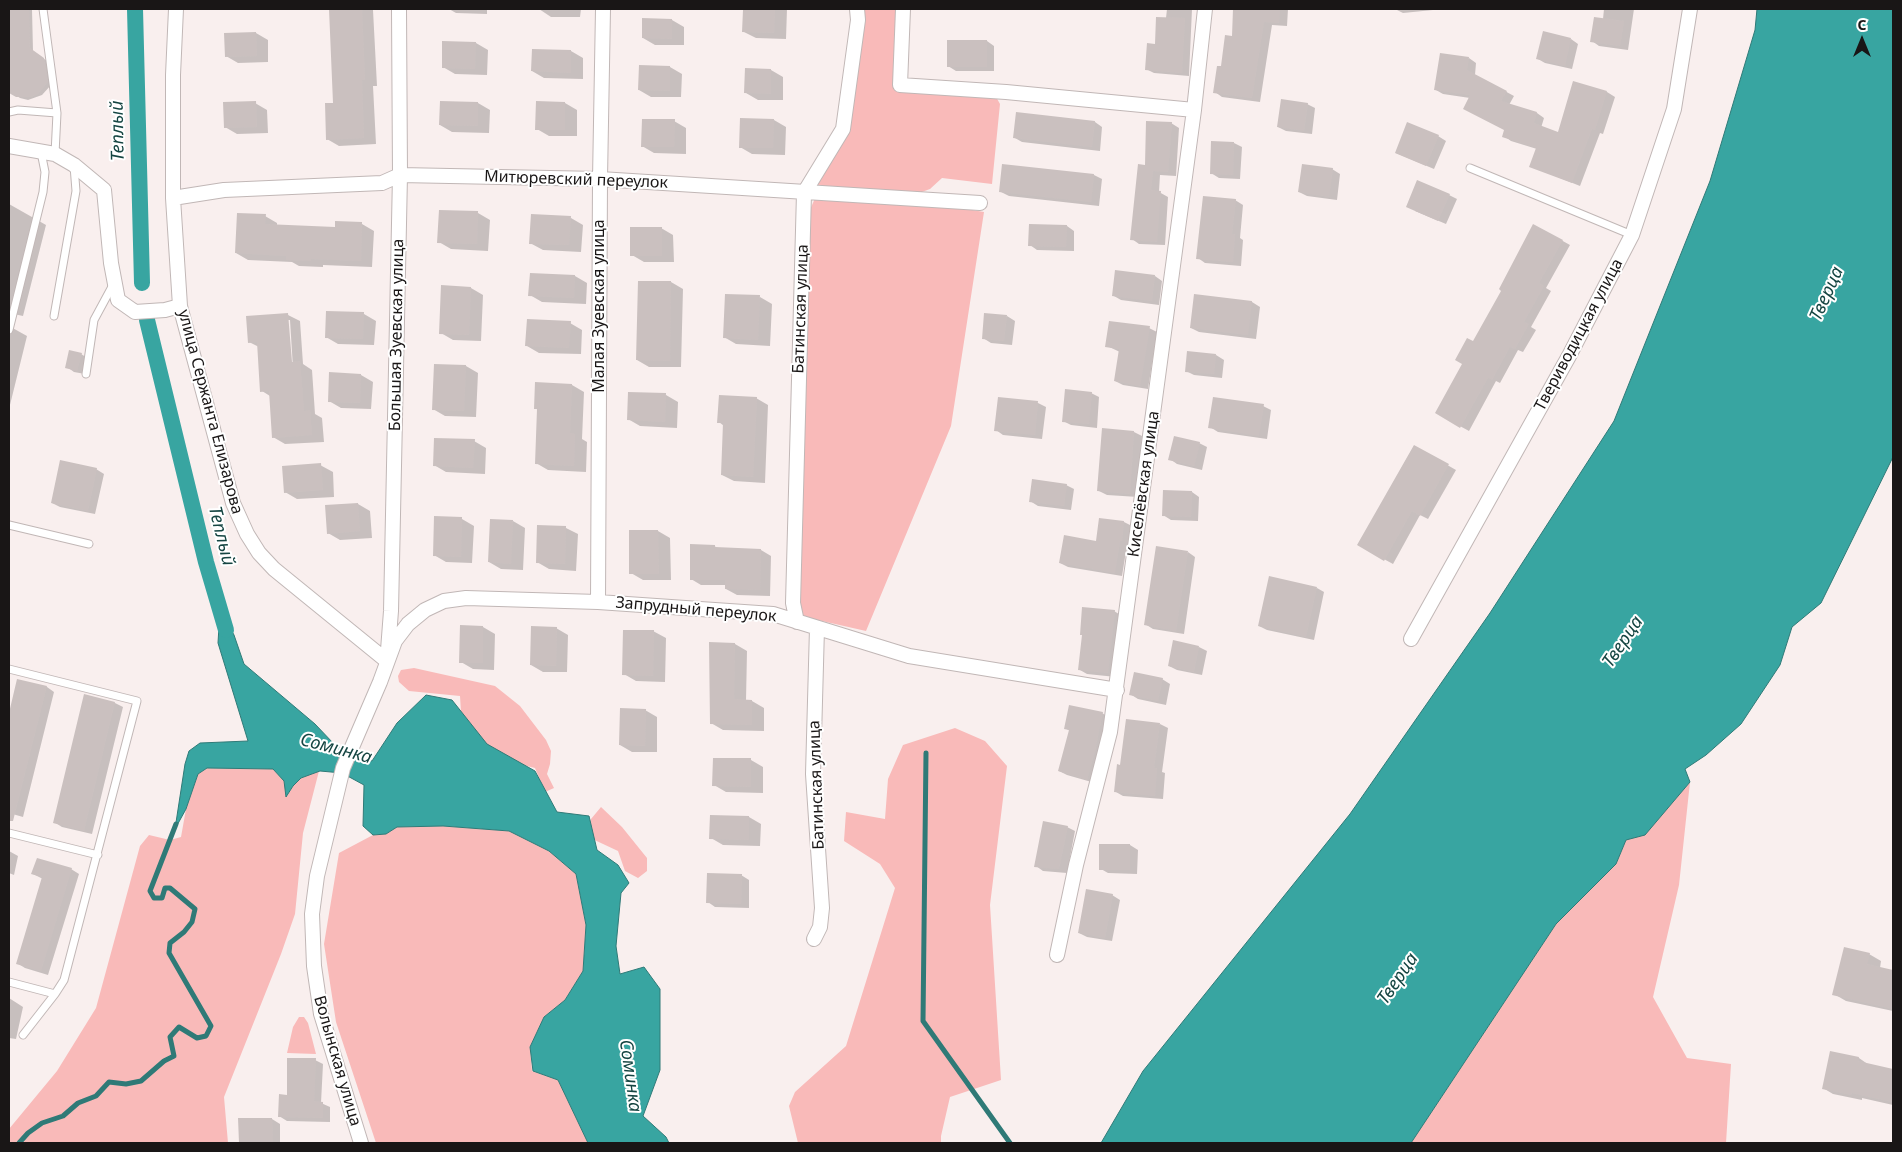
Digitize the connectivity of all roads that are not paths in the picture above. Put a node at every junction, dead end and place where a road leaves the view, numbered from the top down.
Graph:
1 (42, 9) edge
2 (176, 9) edge
3 (399, 9) edge
4 (603, 9) edge
5 (857, 9) edge
6 (904, 9) edge
7 (1205, 9) edge
8 (1690, 9) edge
9 (1194, 110) junction
10 (9, 112) edge
11 (57, 113) junction
12 (9, 146) edge
13 (41, 151) junction
14 (55, 154) junction
15 (74, 165) junction
16 (1470, 168) dead end
17 (400, 175) junction
18 (600, 179) junction
19 (804, 193) junction
20 (173, 198) junction
21 (980, 203) dead end
22 (1632, 235) junction
23 (114, 283) junction
24 (180, 306) junction
25 (54, 316) dead end
26 (9, 330) edge
27 (86, 374) dead end
28 (9, 525) edge
29 (90, 544) dead end
30 (598, 602) junction
31 (797, 622) junction
32 (817, 628) junction
33 (1411, 639) dead end
34 (387, 661) junction
35 (9, 669) edge
36 (1117, 690) junction
37 (9, 833) edge
38 (98, 855) junction
39 (814, 940) dead end
40 (1057, 955) dead end
41 (9, 982) edge
42 (55, 994) junction
43 (23, 1035) dead end
44 (361, 1143) edge

1 - 11 lane
2 - 20 street, улица Сержанта Елизарова
3 - 17 street, Большая Зуевская улица
4 - 18 street, Малая Зуевская улица
5 - 19 street, Батинская улица
6 - 9 street
7 - 9 street, Киселёвская улица
8 - 22 street, Твериводицкая улица
9 - 36 street, Киселёвская улица
10 - 11 lane
11 - 14 lane
12 - 13 street
13 - 14 street
13 - 26 lane
14 - 15 street
15 - 23 street
15 - 25 lane
16 - 22 lane
17 - 18 street, Митюревский переулок
17 - 20 street, Митюревский переулок
17 - 34 street, Большая Зуевская улица
18 - 19 street, Митюревский переулок
18 - 30 street, Малая Зуевская улица
19 - 21 street, Митюревский переулок
19 - 31 street, Батинская улица
20 - 24 street, улица Сержанта Елизарова
22 - 33 street, Твериводицкая улица
23 - 24 street
23 - 27 lane
24 - 34 street, улица Сержанта Елизарова
28 - 29 lane
30 - 31 street, Запрудный переулок
30 - 34 street, Запрудный переулок
31 - 32 street, Запрудный переулок
32 - 36 street, Запрудный переулок
32 - 39 street, Батинская улица
34 - 44 street, Волынская улица
35 - 38 lane
36 - 40 street, Киселёвская улица
37 - 38 lane
38 - 42 lane
41 - 42 lane
42 - 43 lane

